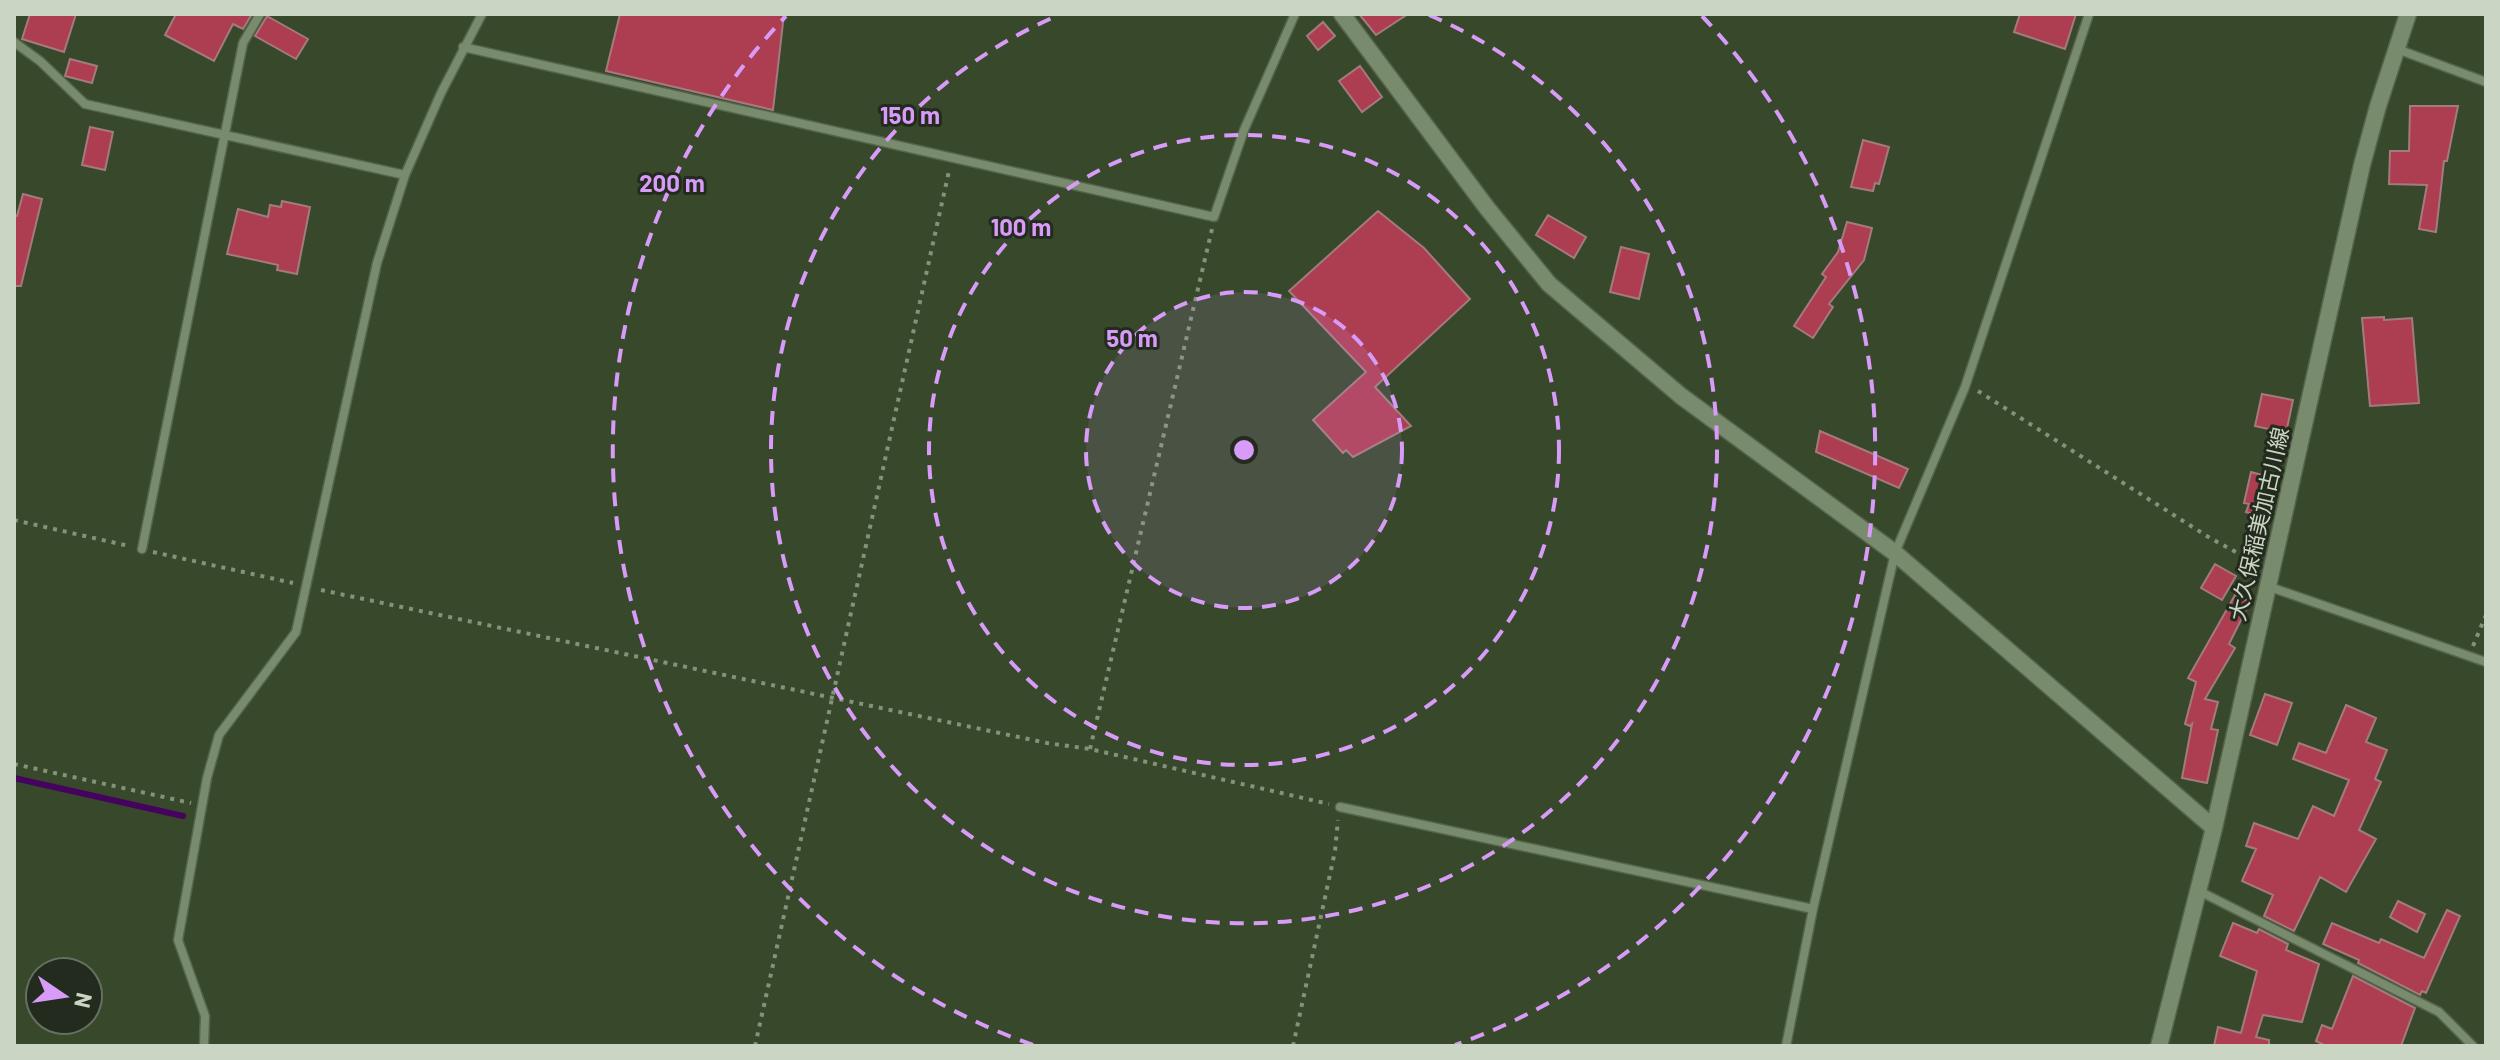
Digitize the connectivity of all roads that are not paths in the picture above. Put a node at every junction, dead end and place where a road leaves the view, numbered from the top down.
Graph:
1 (260, 14) edge
2 (482, 14) edge
3 (1295, 14) edge
4 (1342, 14) edge
5 (2089, 14) edge
6 (2408, 14) edge
7 (14, 42) edge
8 (463, 47) junction
9 (2396, 49) junction
10 (2486, 82) edge
11 (225, 135) junction
12 (405, 175) junction
13 (142, 549) road end
14 (1895, 553) junction
15 (2267, 586) junction
16 (2486, 662) edge
17 (1340, 807) road end
18 (2214, 828) junction
19 (2198, 890) junction
20 (1813, 909) junction
21 (204, 1046) edge
22 (1786, 1046) edge
23 (2159, 1046) edge
24 (2473, 1046) edge

1 - 11 street
2 - 8 street
3 - 8 street
4 - 14 street
5 - 14 street
6 - 9 street, 大久保稲美加古川線
7 - 11 street
8 - 12 street
9 - 10 street
9 - 15 street, 大久保稲美加古川線
11 - 12 street
11 - 13 street
12 - 21 street
14 - 18 street
14 - 20 street
15 - 16 street
15 - 18 street, 大久保稲美加古川線
17 - 20 street
18 - 19 street, 大久保稲美加古川線
19 - 23 street, 大久保稲美加古川線
19 - 24 street
20 - 22 street

